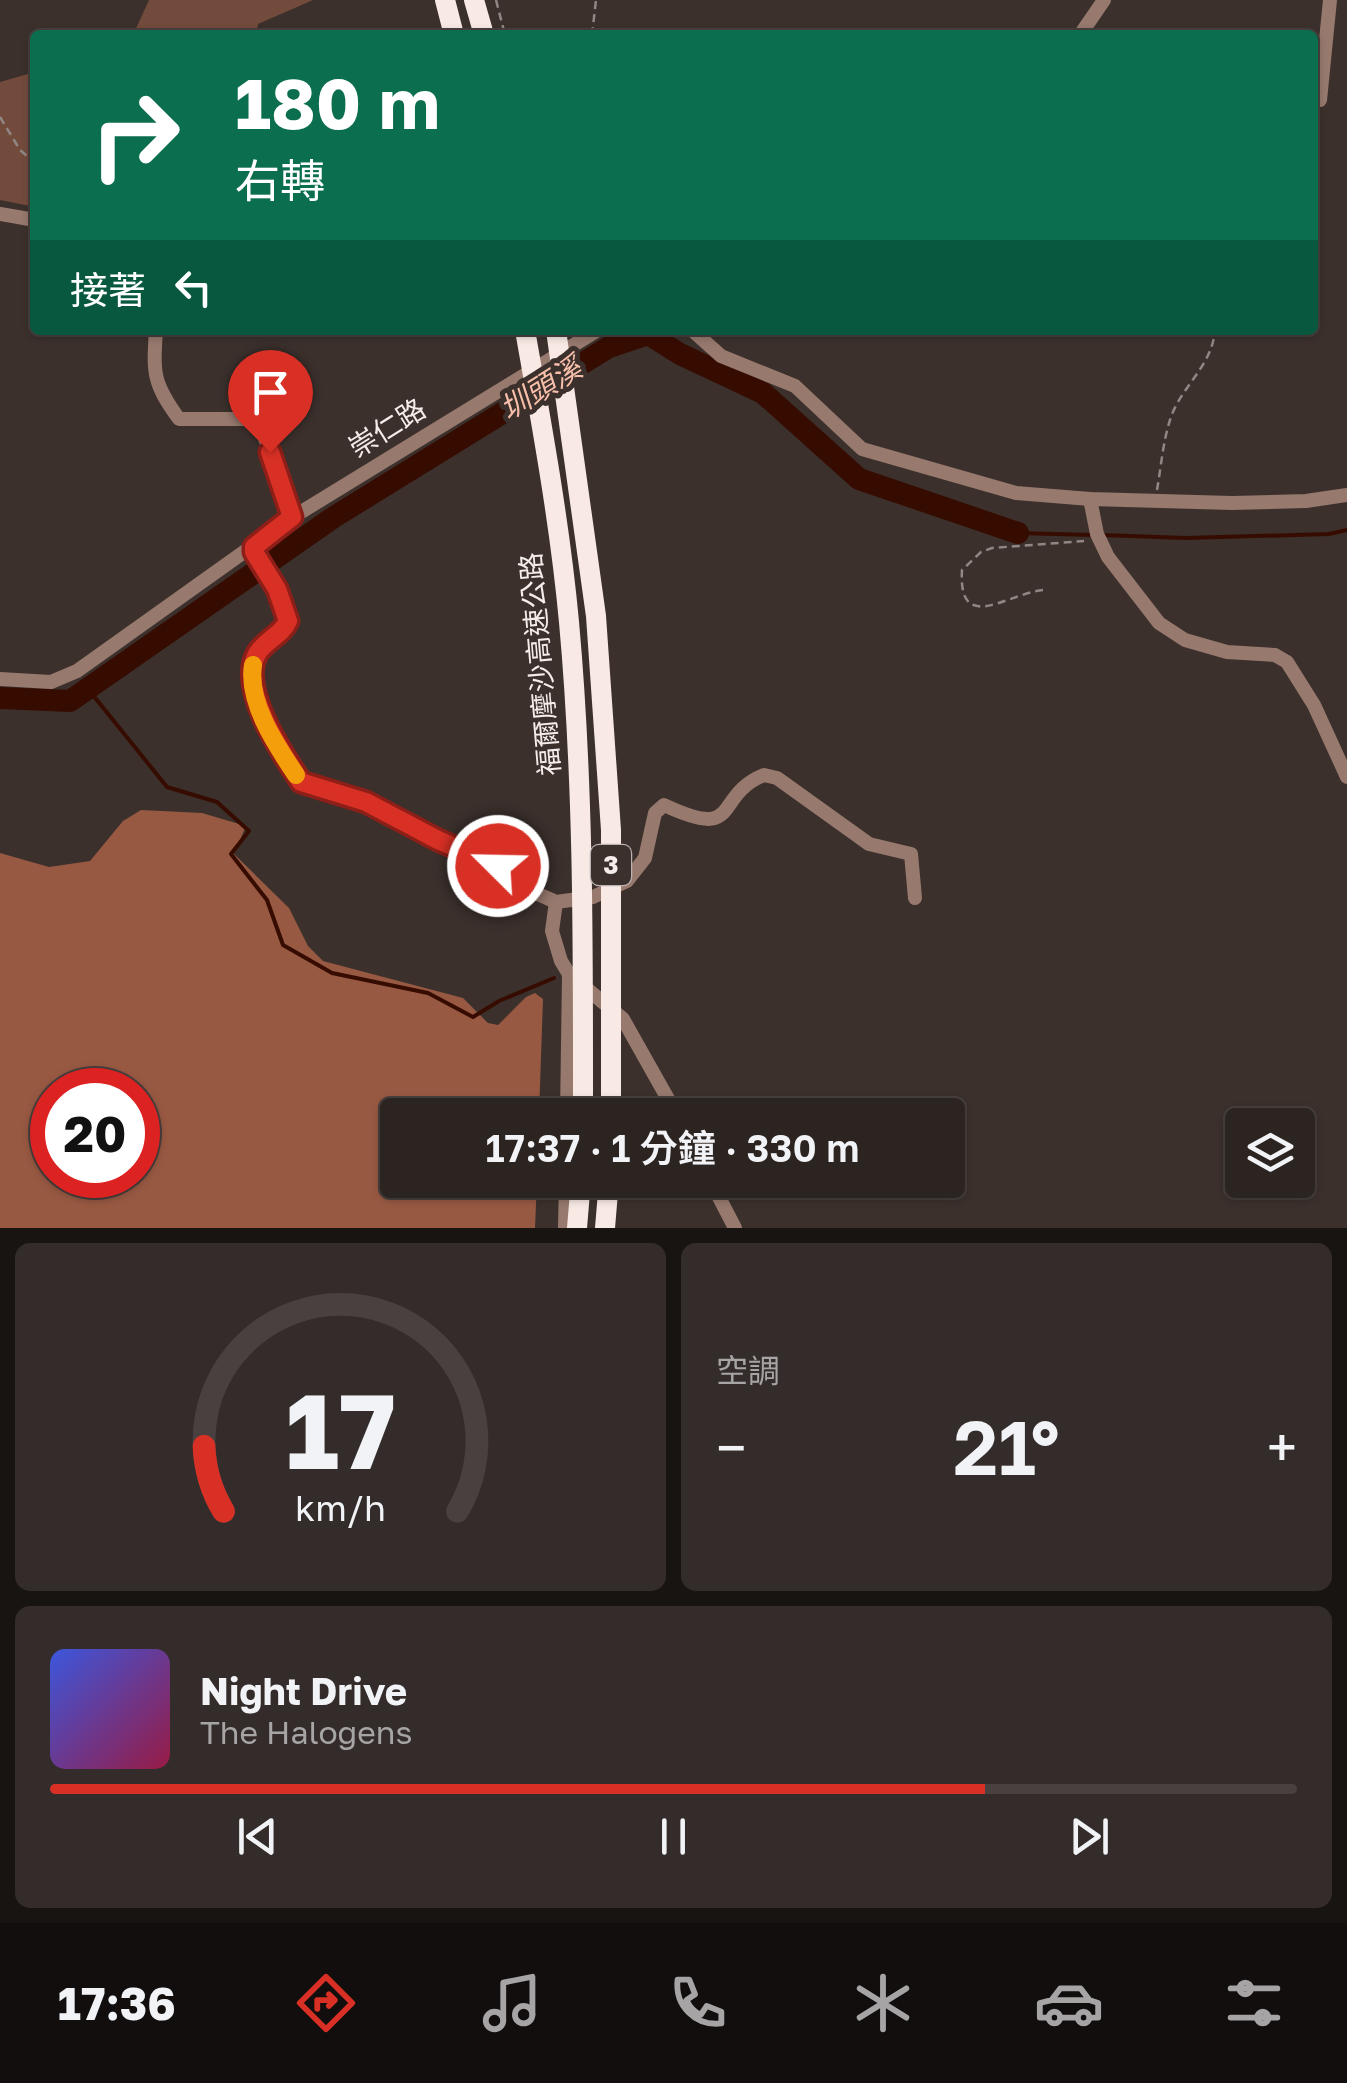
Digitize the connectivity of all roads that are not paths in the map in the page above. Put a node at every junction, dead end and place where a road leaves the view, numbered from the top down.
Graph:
1 (444, 0) edge
2 (474, 0) edge
3 (1104, 0) edge
4 (1330, 0) edge
5 (453, 30) edge
6 (483, 30) edge
7 (1083, 30) edge
8 (1320, 100) road end
9 (0, 214) edge
10 (30, 219) edge
11 (156, 335) edge
12 (526, 335) edge
13 (557, 335) edge
14 (590, 335) edge
15 (697, 335) edge
16 (1347, 495) edge
17 (1091, 504) junction
18 (292, 517) junction
19 (254, 549) junction
20 (0, 679) edge
21 (1347, 777) edge
22 (914, 898) dead end
23 (556, 902) junction
24 (569, 974) junction
25 (567, 1098) edge
26 (583, 1098) edge
27 (611, 1098) edge
28 (667, 1098) edge
29 (565, 1198) edge
30 (580, 1198) edge
31 (608, 1198) edge
32 (719, 1198) edge
33 (564, 1228) edge
34 (577, 1228) edge
35 (605, 1228) edge
36 (735, 1228) edge

1 - 5 highway
2 - 6 highway
3 - 7 street
4 - 8 street
9 - 10 street
11 - 18 street
12 - 26 highway, 福爾摩沙高速公路 / 3, bridge
13 - 27 highway, 福爾摩沙高速公路 / 3, bridge
14 - 18 street, 崇仁路
15 - 17 street
16 - 17 street
17 - 21 street
18 - 19 street, 崇仁路
19 - 20 street, 崇仁路
19 - 23 street
22 - 23 street
23 - 24 street
24 - 25 street
24 - 28 street
29 - 33 street
30 - 34 highway
31 - 35 highway
32 - 36 street

